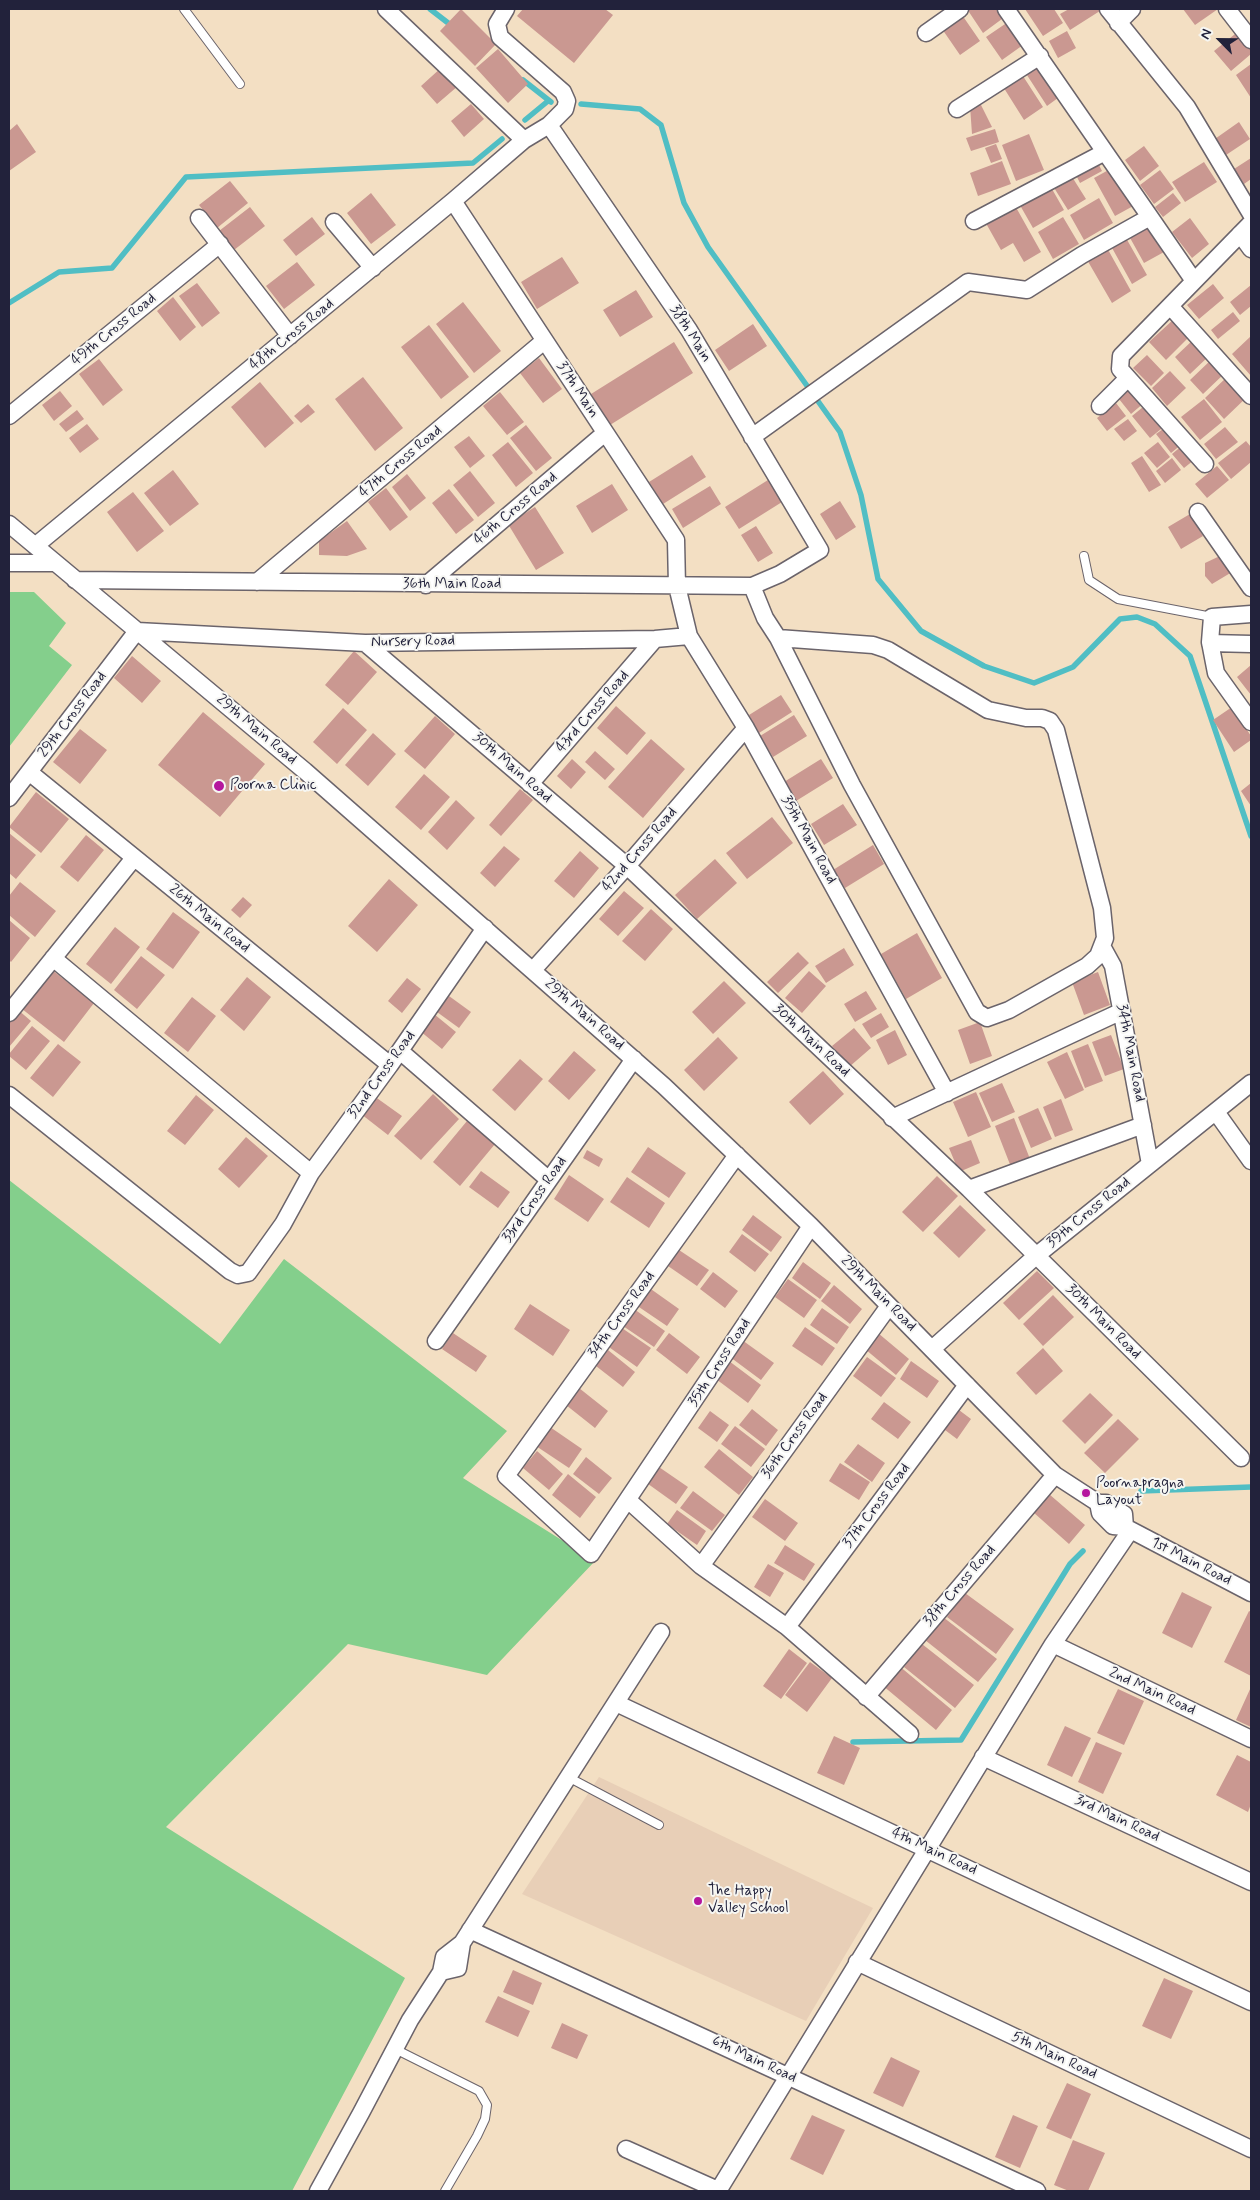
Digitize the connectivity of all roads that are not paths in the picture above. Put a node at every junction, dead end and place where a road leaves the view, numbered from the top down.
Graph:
1 (184, 9) edge
2 (386, 9) edge
3 (506, 9) edge
4 (960, 9) edge
5 (1006, 9) edge
6 (1108, 9) edge
7 (1132, 9) edge
8 (1227, 9) edge
9 (1118, 23) junction
10 (926, 33) dead end
11 (1251, 40) edge
12 (1040, 56) junction
13 (240, 84) dead end
14 (957, 109) dead end
15 (549, 124) junction
16 (524, 140) junction
17 (1105, 152) junction
18 (454, 201) junction
19 (1251, 214) edge
20 (1150, 217) junction
21 (198, 218) dead end
22 (974, 220) dead end
23 (334, 222) dead end
24 (1246, 229) edge
25 (220, 244) junction
26 (1251, 249) edge
27 (372, 268) junction
28 (1194, 281) junction
29 (1170, 306) junction
30 (290, 336) junction
31 (544, 341) junction
32 (1128, 378) junction
33 (1251, 396) edge
34 (1100, 406) dead end
35 (9, 416) edge
36 (605, 433) junction
37 (752, 437) junction
38 (1205, 464) dead end
39 (1198, 512) dead end
40 (9, 524) edge
41 (35, 546) junction
42 (820, 550) joint
43 (1084, 556) dead end
44 (9, 563) edge
45 (55, 563) junction
46 (76, 580) junction
47 (257, 582) junction
48 (426, 585) junction
49 (677, 586) junction
50 (752, 586) junction
51 (1251, 588) edge
52 (1251, 614) edge
53 (1212, 617) junction
54 (137, 631) junction
55 (690, 636) junction
56 (778, 638) junction
57 (655, 639) junction
58 (365, 643) junction
59 (1210, 643) junction
60 (1251, 644) edge
61 (1251, 722) edge
62 (746, 728) junction
63 (29, 772) junction
64 (530, 784) junction
65 (9, 798) edge
66 (134, 858) junction
67 (627, 866) junction
68 (485, 928) junction
69 (1102, 946) junction
70 (53, 958) junction
71 (533, 970) junction
72 (1122, 1011) junction
73 (9, 1013) edge
74 (400, 1051) junction
75 (634, 1059) junction
76 (390, 1065) junction
77 (1251, 1083) edge
78 (947, 1093) junction
79 (9, 1095) edge
80 (1216, 1112) junction
81 (892, 1118) junction
82 (1143, 1125) junction
83 (737, 1155) junction
84 (1155, 1160) junction
85 (1251, 1161) edge
86 (311, 1173) junction
87 (549, 1180) junction
88 (969, 1189) junction
89 (810, 1226) junction
90 (1036, 1256) junction
91 (889, 1306) junction
92 (436, 1341) dead end
93 (932, 1350) junction
94 (967, 1385) junction
95 (1241, 1458) dead end
96 (1055, 1474) junction
97 (506, 1476) joint
98 (629, 1500) junction
99 (1127, 1529) junction
100 (700, 1566) junction
101 (1251, 1593) edge
102 (787, 1627) junction
103 (661, 1632) dead end
104 (1053, 1644) junction
105 (866, 1697) junction
106 (616, 1703) junction
107 (910, 1734) dead end
108 (1251, 1739) edge
109 (983, 1757) junction
110 (568, 1777) junction
111 (659, 1824) dead end
112 (927, 1849) junction
113 (1251, 1882) edge
114 (466, 1937) junction
115 (857, 1962) junction
116 (1251, 2002) edge
117 (395, 2049) junction
118 (787, 2076) junction
119 (626, 2149) dead end
120 (1251, 2149) edge
121 (318, 2191) edge
122 (445, 2191) edge
123 (719, 2191) edge
124 (1037, 2191) edge

1 - 13 lane
2 - 16 street
3 - 15 street, 48th Cross Road
4 - 10 street
5 - 12 street
6 - 9 street
7 - 9 street
8 - 11 street
9 - 19 street
12 - 14 street
12 - 17 street
15 - 16 street, 48th Cross Road
15 - 37 street, 38th Main
16 - 18 street, 48th Cross Road
17 - 20 street
17 - 22 street
18 - 27 street, 48th Cross Road
18 - 31 street, 37th Main
20 - 28 street
20 - 37 street
21 - 25 street
23 - 27 street
24 - 26 street
24 - 28 street
25 - 30 street
25 - 35 street, 49th Cross Road
27 - 30 street, 48th Cross Road
28 - 29 street
29 - 32 street
29 - 33 street
30 - 41 street, 48th Cross Road
31 - 36 street, 37th Main
31 - 47 street, 47th Cross Road
32 - 34 street
32 - 38 street
36 - 48 street, 46th Cross Road
36 - 49 street, 37th Main
37 - 42 street, 38th Main
39 - 51 street
40 - 41 street, 29th Main Road
41 - 45 street, 29th Main Road
42 - 50 street, 36th Main Road
43 - 53 lane
44 - 45 street
45 - 46 street, 29th Main Road
46 - 47 street, 36th Main Road
46 - 54 street, 29th Main Road
47 - 48 street, 36th Main Road
48 - 49 street, 36th Main Road
49 - 50 street, 36th Main Road
49 - 55 street, 35th Main Road
50 - 56 street
52 - 53 street
53 - 59 street
54 - 58 street, Nursery Road
54 - 63 street, 29th Cross Road
54 - 68 street, 29th Main Road
55 - 57 street, Nursery Road
55 - 62 street, 35th Main Road
56 - 69 street
56 - 69 street
57 - 58 street, Nursery Road
57 - 64 street, 43rd Cross Road
58 - 64 street, 30th Main Road
59 - 60 street
59 - 61 street
62 - 67 street, 42nd Cross Road
62 - 78 street, 35th Main Road
63 - 65 street, 29th Cross Road
63 - 66 street, 26th Main Road
64 - 67 street, 30th Main Road
66 - 70 street
66 - 76 street, 26th Main Road
67 - 71 street, 42nd Cross Road
67 - 81 street, 30th Main Road
68 - 71 street, 29th Main Road
68 - 74 street, 32nd Cross Road
69 - 72 street, 34th Main Road
70 - 73 street
70 - 86 street
71 - 75 street, 29th Main Road
72 - 78 street
72 - 82 street, 34th Main Road
74 - 76 street, 32nd Cross Road
74 - 87 street
75 - 83 street, 29th Main Road
75 - 87 street, 33rd Cross Road
76 - 86 street, 32nd Cross Road
77 - 80 street, 39th Cross Road
78 - 81 street
79 - 86 street, 32nd Cross Road
80 - 84 street, 39th Cross Road
80 - 85 street
81 - 88 street, 30th Main Road
82 - 84 street, 34th Main Road
82 - 88 street
83 - 89 street, 29th Main Road
83 - 97 street, 34th Cross Road
84 - 90 street, 39th Cross Road
87 - 92 street, 33rd Cross Road
88 - 90 street, 30th Main Road
89 - 91 street, 29th Main Road
89 - 98 street, 35th Cross Road
90 - 93 street, 39th Cross Road
90 - 95 street, 30th Main Road
91 - 93 street, 29th Main Road
91 - 100 street, 36th Cross Road
93 - 94 street, 29th Main Road
94 - 96 street, 29th Main Road
94 - 102 street, 37th Cross Road
96 - 99 street, 29th Main Road
96 - 105 street, 38th Cross Road
97 - 98 street, 35th Cross Road
98 - 100 street
99 - 101 street, 1st Main Road
99 - 104 street
100 - 102 street
102 - 105 street
103 - 106 street
104 - 108 street, 2nd Main Road
104 - 109 street
105 - 107 street
106 - 110 street
106 - 112 street, 4th Main Road
109 - 112 street
109 - 113 street, 3rd Main Road
110 - 111 lane
110 - 114 street
112 - 115 street
112 - 116 street, 4th Main Road
114 - 117 street
114 - 118 street, 6th Main Road
115 - 118 street
115 - 120 street, 5th Main Road
117 - 121 street
117 - 122 lane
118 - 123 street
118 - 124 street, 6th Main Road
119 - 123 street

